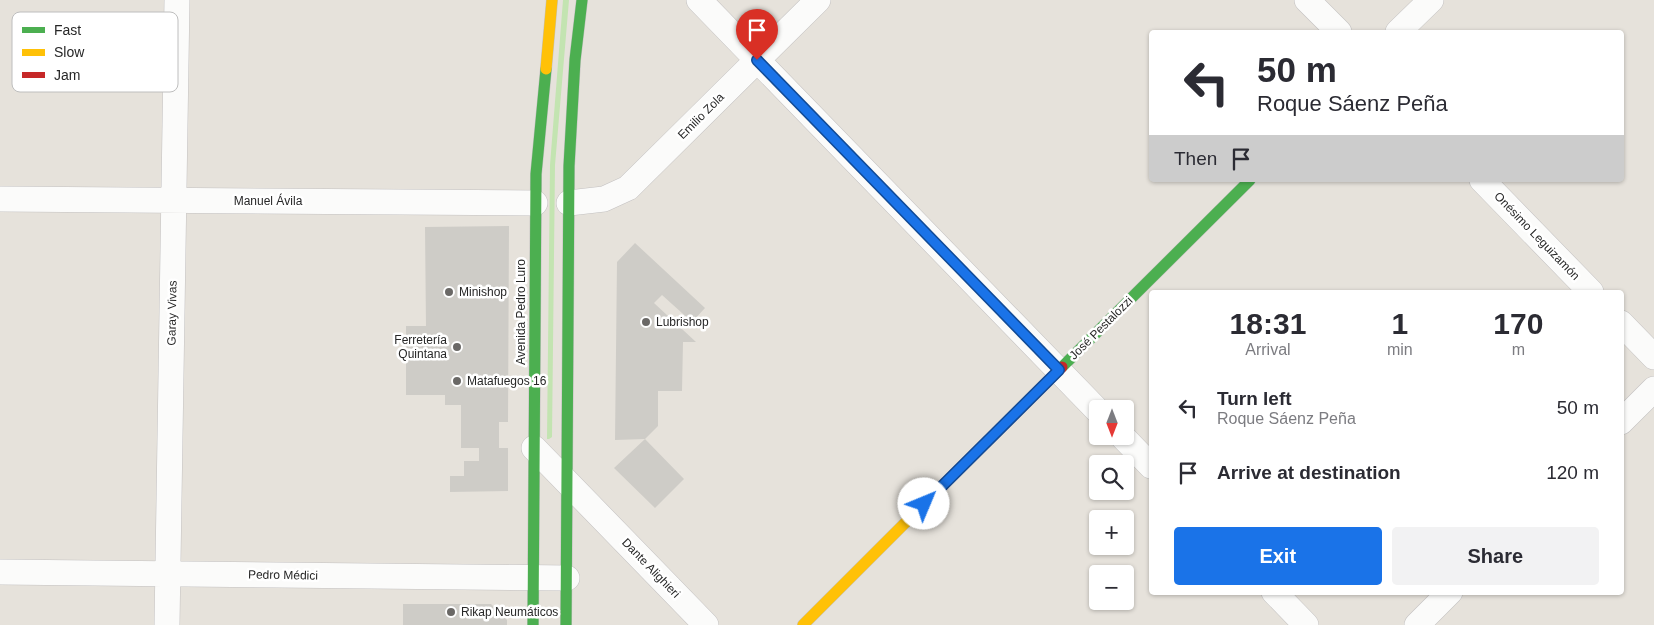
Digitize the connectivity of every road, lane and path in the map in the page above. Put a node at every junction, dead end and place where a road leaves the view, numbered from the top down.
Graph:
1 (552, 0) edge
2 (582, 0) edge
3 (699, 0) edge
4 (818, 0) edge
5 (1307, 0) edge
6 (1431, 0) edge
7 (1336, 30) edge
8 (1400, 30) edge
9 (757, 60) junction
10 (176, 92) edge
11 (1248, 182) edge
12 (1484, 182) edge
13 (0, 199) edge
14 (174, 200) junction
15 (535, 203) junction
16 (569, 203) junction
17 (1589, 290) edge
18 (1624, 326) edge
19 (1654, 357) edge
20 (1059, 370) junction
21 (1654, 389) edge
22 (1089, 402) edge
23 (1624, 419) edge
24 (1131, 445) edge
25 (534, 448) junction
26 (1149, 464) edge
27 (567, 483) junction
28 (595, 512) junction
29 (567, 522) junction
30 (0, 572) edge
31 (168, 574) junction
32 (533, 578) junction
33 (567, 578) junction
34 (1277, 595) edge
35 (1447, 595) edge
36 (167, 625) edge
37 (533, 625) edge
38 (566, 625) edge
39 (706, 625) edge
40 (803, 625) edge
41 (1306, 625) edge
42 (1417, 625) edge

1 - 15 main road, Avenida Pedro Luro
2 - 16 main road
3 - 9 street
4 - 9 street, Emilio Zola
5 - 7 street
6 - 8 street
9 - 16 street, Emilio Zola
9 - 20 street
10 - 14 street, Garay Vivas
11 - 20 main road, José Pestalozzi
12 - 17 street, Onésimo Leguizamón
13 - 14 street, Manuel Ávila
14 - 15 street, Manuel Ávila
14 - 31 street, Garay Vivas
15 - 25 main road, Avenida Pedro Luro
16 - 27 main road
18 - 19 street
20 - 22 street
20 - 40 main road, José Pestalozzi
21 - 23 street
24 - 26 street
25 - 27 street, Dante Alighieri
25 - 32 main road, Avenida Pedro Luro
27 - 28 street, Dante Alighieri
27 - 29 main road
28 - 29 street
28 - 39 street, Dante Alighieri
29 - 33 main road
30 - 31 street, Pedro Médici
31 - 32 street, Pedro Médici
31 - 36 street, Garay Vivas
32 - 33 street, Pedro Médici
32 - 37 main road, Avenida Pedro Luro
33 - 38 main road
34 - 41 street
35 - 42 street

